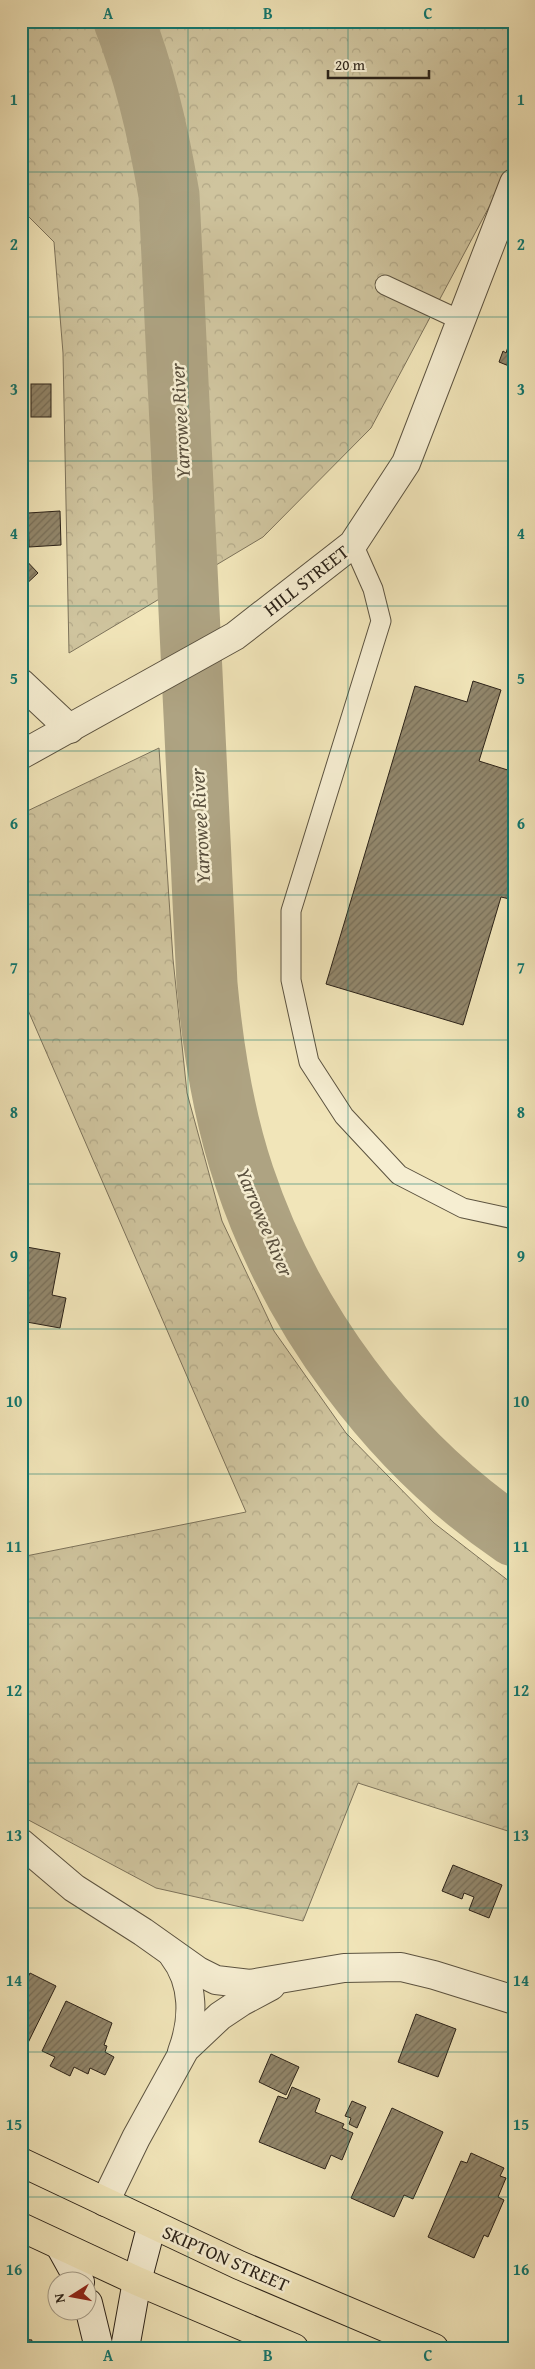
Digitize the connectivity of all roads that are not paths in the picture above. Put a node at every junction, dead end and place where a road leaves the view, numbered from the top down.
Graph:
1 (514, 183) edge
2 (385, 285) dead end
3 (460, 320) junction
4 (353, 544) junction
5 (21, 683) edge
6 (70, 729) junction
7 (21, 755) edge
8 (514, 1219) edge
9 (21, 1843) edge
10 (162, 1946) junction
11 (296, 1976) junction
12 (514, 2000) edge
13 (180, 2057) junction
14 (21, 2162) edge
15 (105, 2202) junction
16 (152, 2224) junction
17 (21, 2227) edge
18 (60, 2246) junction
19 (74, 2272) edge
20 (137, 2281) junction
21 (93, 2322) edge
22 (99, 2348) edge
23 (125, 2348) edge
24 (294, 2348) edge
25 (434, 2348) edge

1 - 3 street, HILL STREET
2 - 3 lane
3 - 4 street, HILL STREET
4 - 6 street, HILL STREET
4 - 8 lane
5 - 6 street
6 - 7 street, HILL STREET
9 - 10 street
10 - 11 street
10 - 13 street
11 - 12 street
11 - 13 street
13 - 15 street
14 - 15 highway, SKIPTON STREET
15 - 16 highway, SKIPTON STREET
16 - 20 street
16 - 25 highway, SKIPTON STREET
17 - 18 highway
18 - 19 street
18 - 20 highway
20 - 23 street
20 - 24 highway
21 - 22 street

